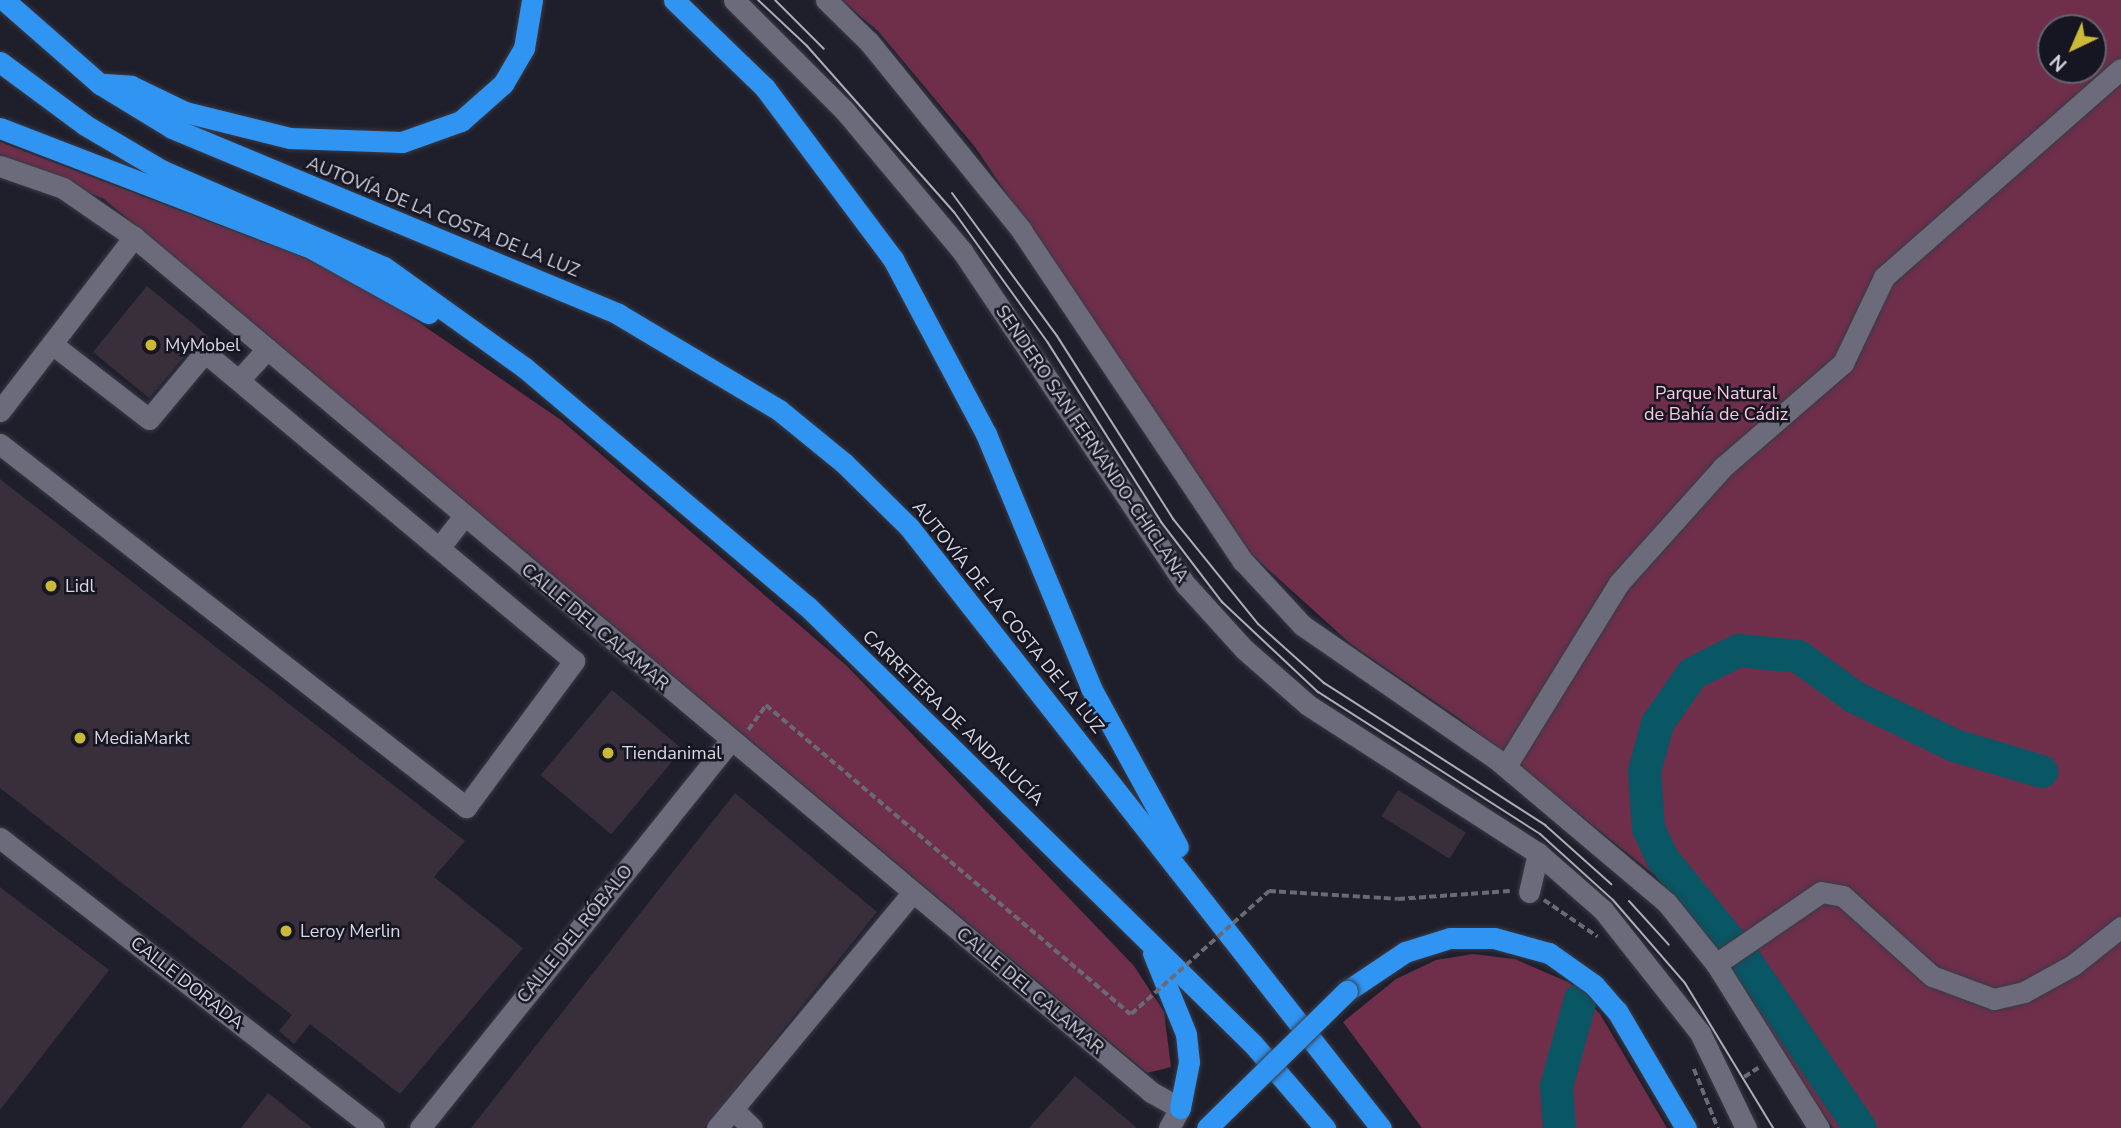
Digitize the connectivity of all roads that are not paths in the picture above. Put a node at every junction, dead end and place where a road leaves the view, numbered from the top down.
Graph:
1 (4, 0) edge
2 (532, 0) edge
3 (674, 0) edge
4 (734, 0) edge
5 (826, 0) edge
6 (0, 62) edge
7 (2121, 69) edge
8 (100, 84) junction
9 (0, 128) edge
10 (0, 166) edge
11 (134, 237) junction
12 (52, 344) junction
13 (267, 349) junction
14 (525, 368) junction
15 (239, 380) junction
16 (0, 411) edge
17 (0, 444) edge
18 (464, 516) junction
19 (439, 548) junction
20 (734, 744) junction
21 (1506, 766) junction
22 (0, 838) edge
23 (1538, 853) junction
24 (912, 892) junction
25 (1529, 892) road end
26 (1210, 904) junction
27 (2121, 928) edge
28 (1146, 939) junction
29 (1716, 964) junction
30 (1180, 1108) junction
31 (735, 1111) junction
32 (374, 1128) edge
33 (419, 1128) edge
34 (717, 1128) edge
35 (752, 1128) edge
36 (1169, 1128) edge
37 (1207, 1128) edge
38 (1325, 1128) edge
39 (1381, 1128) edge
40 (1686, 1128) edge
41 (1746, 1128) edge
42 (1819, 1128) edge

1 - 8 highway, AUTOVÍA DE LA COSTA DE LA LUZ
2 - 8 highway
3 - 26 highway
4 - 23 street, SENDERO SAN FERNANDO-CHICLANA
5 - 21 street
6 - 14 highway
7 - 21 street
8 - 26 highway, AUTOVÍA DE LA COSTA DE LA LUZ
9 - 14 highway
10 - 11 street, CALLE DEL CALAMAR
11 - 12 street
11 - 13 street, CALLE DEL CALAMAR
12 - 15 street
12 - 16 street
13 - 15 street
13 - 18 street, CALLE DEL CALAMAR
14 - 28 highway, CARRETERA DE ANDALUCÍA
15 - 19 street
17 - 19 street
18 - 19 street
18 - 20 street, CALLE DEL CALAMAR
20 - 24 street, CALLE DEL CALAMAR
20 - 33 street, CALLE DEL RÓBALO
21 - 29 street
22 - 32 street, CALLE DORADA
23 - 25 street
23 - 41 street, SENDERO SAN FERNANDO-CHICLANA
24 - 30 street, CALLE DEL CALAMAR
24 - 31 street
26 - 39 highway
27 - 29 street
28 - 30 highway
28 - 38 highway, CARRETERA DE ANDALUCÍA
29 - 42 street
30 - 36 street
31 - 34 street
31 - 35 street
37 - 40 highway, bridge

